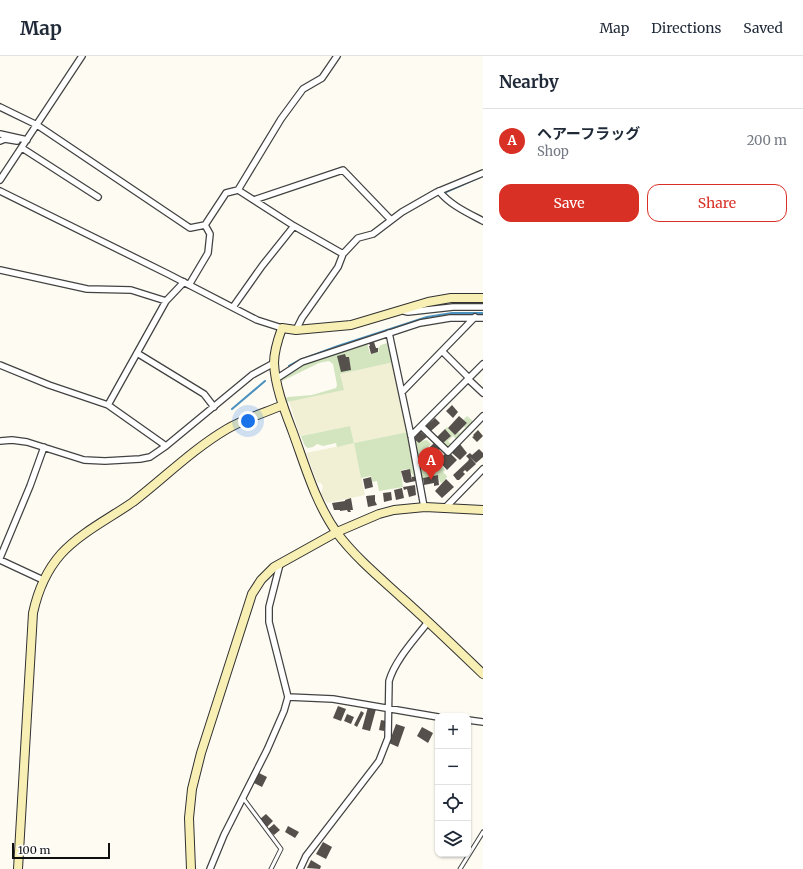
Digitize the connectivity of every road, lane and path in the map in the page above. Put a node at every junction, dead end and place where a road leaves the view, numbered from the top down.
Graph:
1 (82, 56) edge
2 (337, 56) edge
3 (0, 107) edge
4 (37, 126) junction
5 (0, 134) edge
6 (0, 141) edge
7 (25, 143) junction
8 (483, 173) edge
9 (0, 180) edge
10 (238, 190) junction
11 (439, 191) junction
12 (0, 192) edge
13 (98, 197) dead end
14 (254, 200) junction
15 (391, 220) junction
16 (483, 221) edge
17 (204, 225) junction
18 (294, 226) junction
19 (343, 254) junction
20 (0, 270) edge
21 (187, 283) junction
22 (483, 298) edge
23 (166, 301) junction
24 (233, 307) junction
25 (483, 307) edge
26 (460, 309) dead end
27 (402, 310) junction
28 (475, 317) junction
29 (461, 318) junction
30 (483, 318) edge
31 (282, 328) junction
32 (296, 330) junction
33 (389, 333) junction
34 (442, 351) junction
35 (137, 353) junction
36 (274, 363) junction
37 (483, 364) edge
38 (0, 365) edge
39 (469, 378) junction
40 (276, 379) junction
41 (402, 392) junction
42 (483, 393) edge
43 (108, 405) junction
44 (283, 405) junction
45 (214, 407) junction
46 (483, 416) edge
47 (421, 426) junction
48 (411, 436) junction
49 (0, 441) edge
50 (166, 446) junction
51 (44, 447) junction
52 (483, 469) edge
53 (424, 507) junction
54 (445, 508) junction
55 (483, 510) edge
56 (337, 532) junction
57 (0, 559) edge
58 (280, 564) junction
59 (43, 580) junction
60 (428, 622) junction
61 (483, 674) edge
62 (288, 697) junction
63 (388, 707) junction
64 (435, 716) edge
65 (471, 720) edge
66 (483, 722) edge
67 (243, 798) junction
68 (483, 832) edge
69 (18, 869) edge
70 (191, 869) edge
71 (210, 869) edge
72 (271, 869) edge
73 (300, 869) edge
74 (460, 869) edge

1 - 4 street
2 - 10 street
3 - 4 street
4 - 7 street
4 - 17 street
5 - 7 street
6 - 7 street
7 - 9 street
7 - 13 street
8 - 11 street
10 - 14 street
10 - 17 street
11 - 15 street
11 - 16 street
12 - 21 street
14 - 15 street
14 - 18 street
15 - 19 street
17 - 21 street
18 - 19 street
18 - 24 street
19 - 32 street
20 - 23 street
21 - 23 street
21 - 24 street
22 - 27 street
23 - 35 street
24 - 31 street
25 - 27 street
26 - 29 street
27 - 32 street
28 - 29 street
28 - 30 street
28 - 34 street
29 - 33 street
31 - 32 street
31 - 36 street
33 - 40 street
33 - 41 street
34 - 39 street
34 - 41 street
35 - 43 street
35 - 45 street
36 - 40 street
36 - 45 street
37 - 39 street
38 - 43 street
39 - 42 street
39 - 47 street
40 - 44 street
41 - 48 street
43 - 50 street
44 - 56 street
44 - 59 street
45 - 50 street
46 - 47 street
47 - 48 street
48 - 53 street
49 - 51 street
50 - 51 street
51 - 57 street
52 - 54 street
53 - 54 street
53 - 56 street
54 - 55 street
56 - 58 street
56 - 60 street
57 - 59 street
58 - 62 street
58 - 70 street
59 - 69 street
60 - 61 street
60 - 63 street
62 - 63 street
62 - 67 street
63 - 64 street
63 - 73 street
65 - 66 street
67 - 71 street
67 - 72 lane
68 - 74 lane

